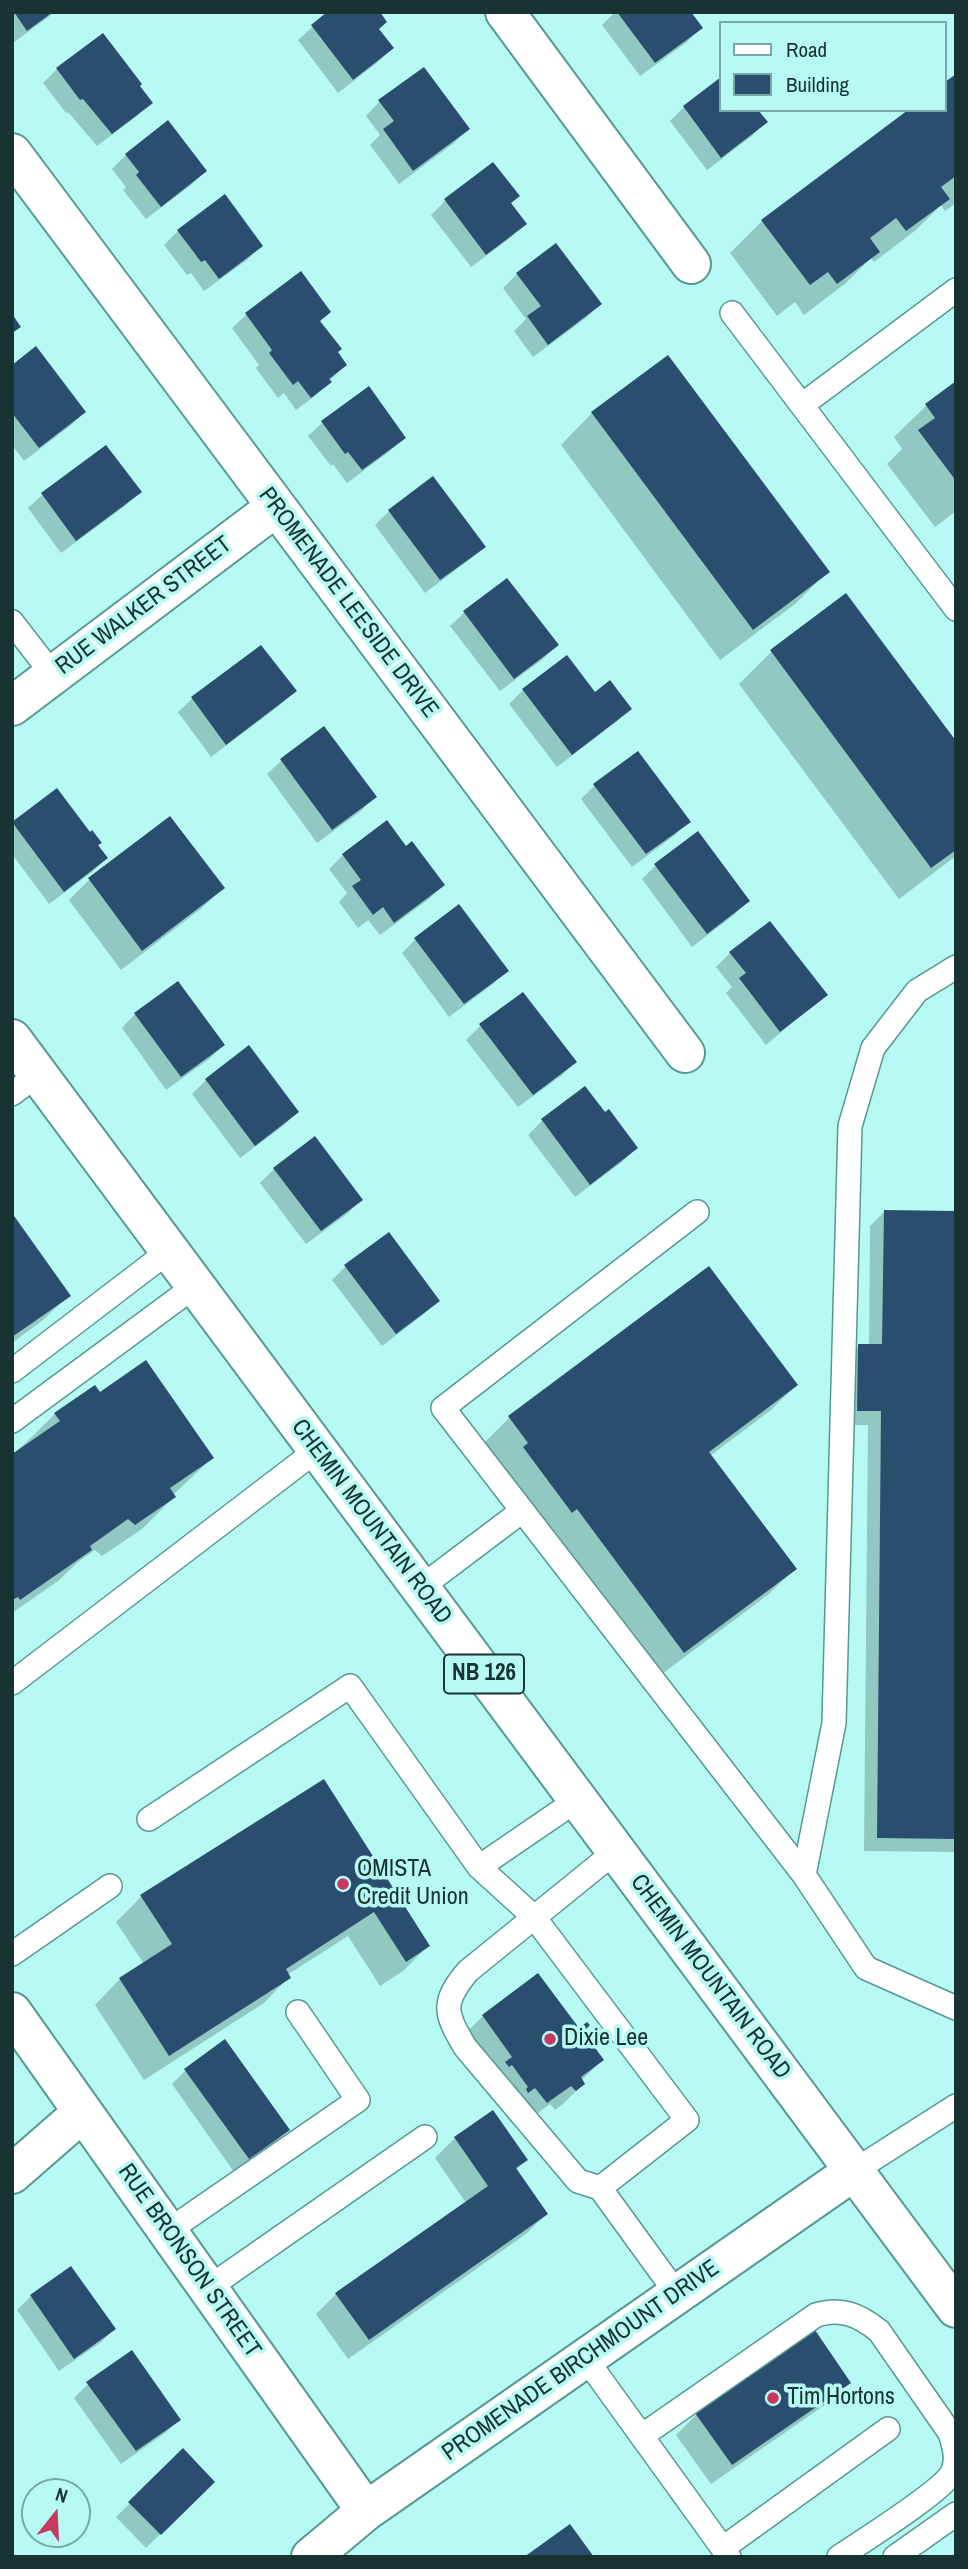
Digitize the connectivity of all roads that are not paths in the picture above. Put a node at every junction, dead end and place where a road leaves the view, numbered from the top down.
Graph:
1 (505, 12) edge
2 (12, 153) edge
3 (691, 264) dead end
4 (956, 290) edge
5 (732, 313) dead end
6 (802, 405) junction
7 (276, 507) junction
8 (956, 609) edge
9 (12, 622) edge
10 (53, 675) junction
11 (12, 706) edge
12 (956, 967) edge
13 (12, 1040) edge
14 (685, 1053) dead end
15 (25, 1084) edge
16 (697, 1212) dead end
17 (169, 1251) junction
18 (195, 1286) junction
19 (12, 1371) edge
20 (12, 1421) edge
21 (317, 1450) junction
22 (522, 1511) junction
23 (421, 1588) junction
24 (12, 1683) edge
25 (577, 1800) junction
26 (149, 1819) dead end
27 (616, 1851) junction
28 (479, 1867) junction
29 (804, 1875) junction
30 (110, 1886) dead end
31 (534, 1917) junction
32 (12, 1954) edge
33 (956, 2008) edge
34 (12, 2012) edge
35 (298, 2012) dead end
36 (956, 2106) edge
37 (83, 2112) junction
38 (425, 2137) dead end
39 (854, 2171) junction
40 (12, 2174) edge
41 (600, 2188) junction
42 (167, 2231) junction
43 (208, 2288) junction
44 (677, 2294) junction
45 (956, 2308) edge
46 (586, 2359) junction
47 (888, 2429) dead end
48 (643, 2435) junction
49 (366, 2511) junction
50 (956, 2514) edge
51 (726, 2552) edge
52 (311, 2557) edge
53 (839, 2557) edge
54 (895, 2557) edge

1 - 3 street
2 - 7 street, PROMENADE LEESIDE DRIVE
4 - 6 lane
5 - 6 lane
6 - 8 lane
7 - 10 street, RUE WALKER STREET
7 - 14 street, PROMENADE LEESIDE DRIVE
9 - 10 lane
10 - 11 street, RUE WALKER STREET
12 - 29 lane
13 - 15 street, CHEMIN MOUNTAIN ROAD / NB 126
15 - 17 street, CHEMIN MOUNTAIN ROAD / NB 126
16 - 22 lane
17 - 18 street, CHEMIN MOUNTAIN ROAD / NB 126
17 - 19 lane
18 - 20 lane
18 - 21 street, CHEMIN MOUNTAIN ROAD / NB 126
21 - 23 street, CHEMIN MOUNTAIN ROAD / NB 126
21 - 24 lane
22 - 23 lane
22 - 29 lane
23 - 25 street, CHEMIN MOUNTAIN ROAD / NB 126
25 - 27 street, CHEMIN MOUNTAIN ROAD / NB 126
25 - 28 lane
26 - 28 lane
27 - 31 lane
27 - 39 street, CHEMIN MOUNTAIN ROAD / NB 126
28 - 31 lane
29 - 33 lane
30 - 32 lane
31 - 41 lane
31 - 41 lane
34 - 37 street, RUE BRONSON STREET
35 - 42 lane
36 - 39 lane
37 - 40 street
37 - 42 street, RUE BRONSON STREET
38 - 43 lane
39 - 44 street, PROMENADE BIRCHMOUNT DRIVE
39 - 45 street, CHEMIN MOUNTAIN ROAD / NB 126
41 - 44 lane
42 - 43 street, RUE BRONSON STREET
43 - 49 street, RUE BRONSON STREET
44 - 46 street, PROMENADE BIRCHMOUNT DRIVE
46 - 48 lane
46 - 49 street, PROMENADE BIRCHMOUNT DRIVE
47 - 51 lane
48 - 51 lane
48 - 53 lane
49 - 52 street, PROMENADE BIRCHMOUNT DRIVE
50 - 54 lane

